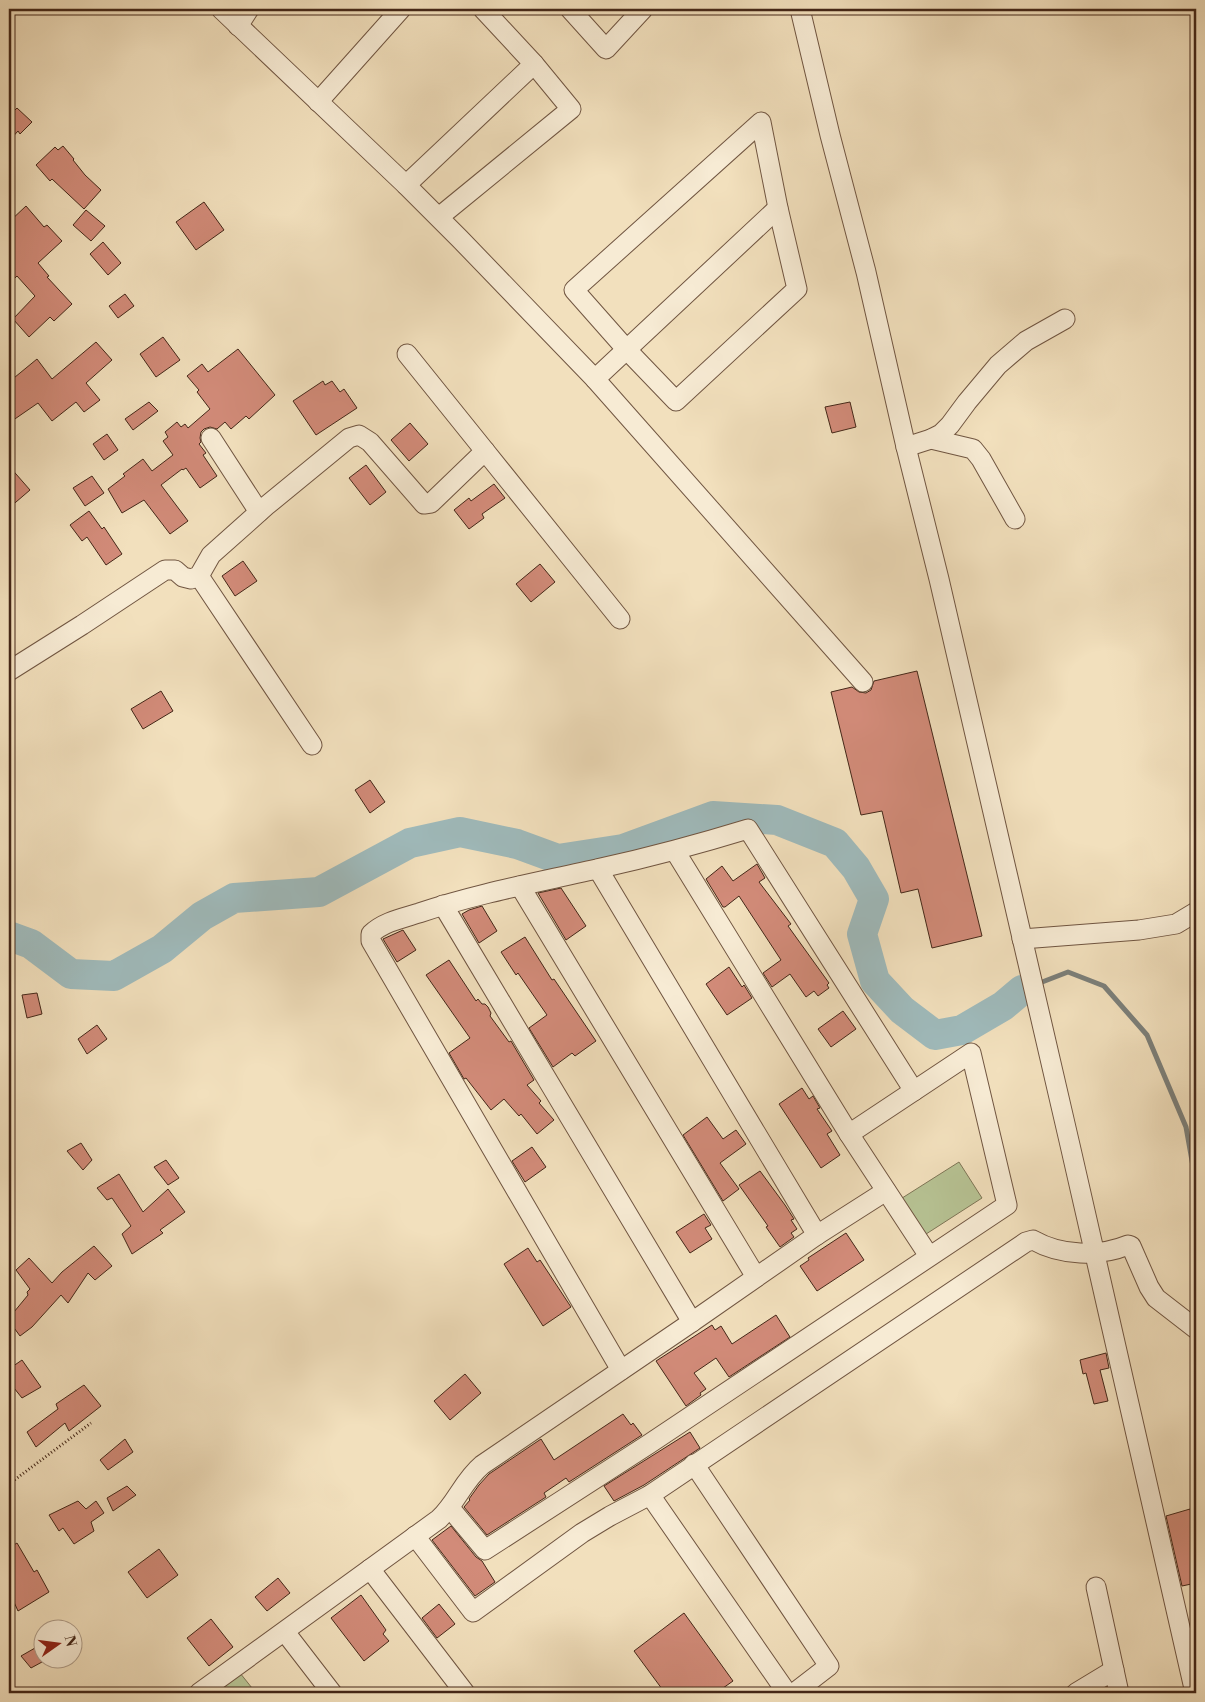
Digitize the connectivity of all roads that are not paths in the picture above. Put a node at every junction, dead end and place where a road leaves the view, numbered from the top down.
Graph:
1 (221, 9) edge
2 (249, 9) edge
3 (401, 9) edge
4 (483, 9) edge
5 (570, 9) edge
6 (643, 9) edge
7 (800, 9) edge
8 (238, 26) junction
9 (534, 64) junction
10 (318, 102) junction
11 (406, 185) junction
12 (778, 208) junction
13 (439, 217) junction
14 (1064, 318) dead end
15 (627, 350) junction
16 (407, 354) dead end
17 (595, 379) junction
18 (211, 438) dead end
19 (931, 439) junction
20 (906, 447) junction
21 (485, 451) junction
22 (259, 512) junction
23 (1015, 519) dead end
24 (199, 576) junction
25 (620, 618) dead end
26 (9, 671) edge
27 (863, 682) dead end
28 (312, 744) dead end
29 (675, 851) junction
30 (598, 869) junction
31 (520, 886) junction
32 (443, 905) junction
33 (1196, 912) edge
34 (1023, 942) junction
35 (914, 1092) junction
36 (849, 1134) junction
37 (886, 1191) junction
38 (817, 1235) junction
39 (1095, 1254) junction
40 (929, 1256) junction
41 (756, 1277) junction
42 (692, 1322) junction
43 (1196, 1329) edge
44 (622, 1370) junction
45 (694, 1464) junction
46 (650, 1495) junction
47 (450, 1508) junction
48 (415, 1536) junction
49 (370, 1569) junction
50 (1096, 1587) dead end
51 (285, 1632) junction
52 (1114, 1670) junction
53 (199, 1693) edge
54 (332, 1693) edge
55 (465, 1693) edge
56 (787, 1693) edge
57 (794, 1693) edge
58 (1076, 1693) edge
59 (1119, 1693) edge
60 (1195, 1693) edge

1 - 8 street
2 - 8 street
3 - 10 street
4 - 9 street
5 - 6 street
7 - 20 street
8 - 10 street
9 - 11 street
9 - 13 street
10 - 11 street
11 - 13 street
12 - 15 street
12 - 15 street
12 - 15 street
13 - 17 street
14 - 19 street
15 - 17 street
16 - 21 street
17 - 27 street
18 - 22 street
19 - 20 street
19 - 23 street
20 - 34 street
21 - 22 street
21 - 25 street
22 - 24 street
24 - 26 street
24 - 28 street
29 - 30 street
29 - 35 street
29 - 36 street
30 - 31 street
30 - 38 street
31 - 32 street
31 - 41 street
32 - 42 street
32 - 44 street
33 - 34 street
34 - 39 street
35 - 36 street
35 - 40 street
36 - 37 street
37 - 38 street
37 - 40 street
38 - 41 street
39 - 43 street
39 - 45 street
39 - 60 street
40 - 47 street
41 - 42 street
42 - 44 street
44 - 47 street
45 - 46 street
45 - 57 street
46 - 48 street
46 - 56 street
47 - 48 street
48 - 49 street
49 - 51 street
49 - 55 street
50 - 52 street
51 - 53 street
51 - 54 street
52 - 58 street
52 - 59 street

